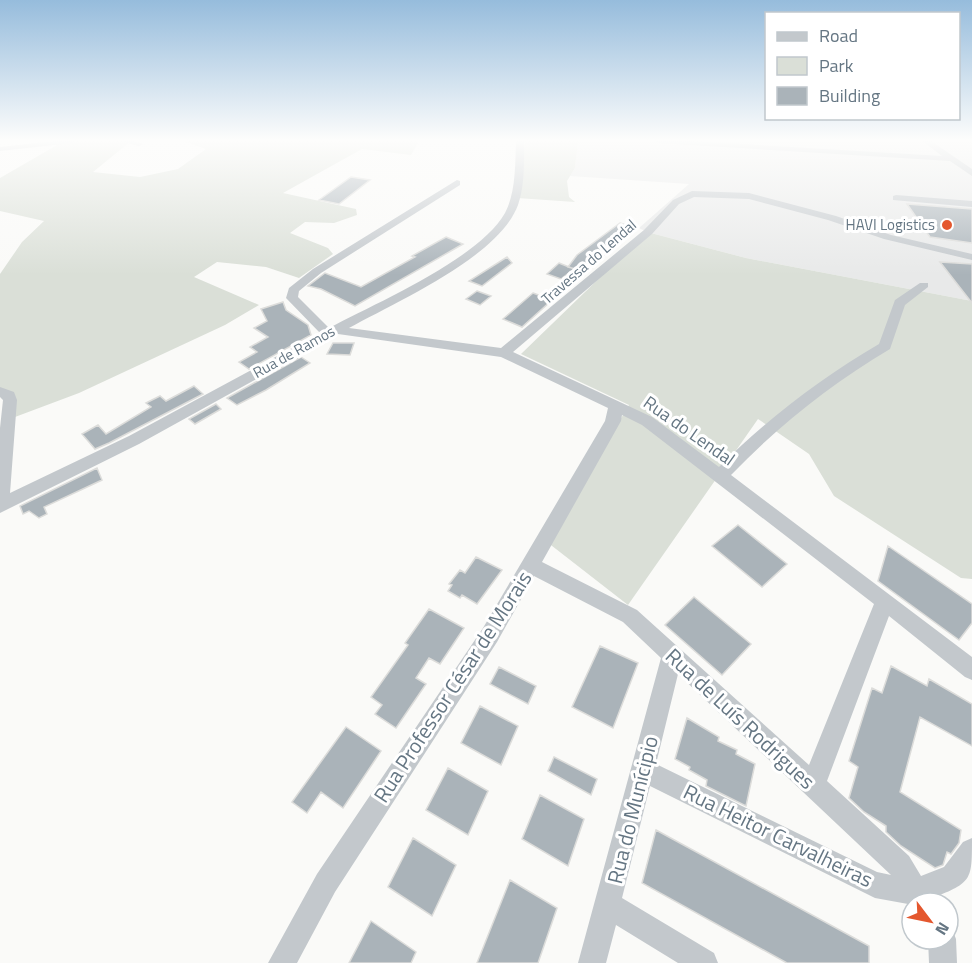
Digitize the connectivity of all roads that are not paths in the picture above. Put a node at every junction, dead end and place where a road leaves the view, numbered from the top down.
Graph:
1 (452, 186) edge
2 (517, 186) edge
3 (896, 198) dead end
4 (972, 204) edge
5 (972, 257) edge
6 (924, 285) dead end
7 (332, 332) junction
8 (504, 353) junction
9 (0, 392) edge
10 (616, 406) junction
11 (720, 476) junction
12 (0, 505) edge
13 (531, 566) junction
14 (885, 600) junction
15 (672, 657) junction
16 (972, 670) edge
17 (643, 770) junction
18 (813, 786) junction
19 (972, 850) edge
20 (915, 891) edge
21 (930, 891) edge
22 (900, 892) edge
23 (608, 905) junction
24 (282, 963) edge
25 (592, 963) edge
26 (704, 963) edge

1 - 7 street
2 - 7 street, Rua de Ramos
3 - 4 street
5 - 8 street, Travessa do Lendal
6 - 11 street
7 - 8 street, Rua do Lendal
7 - 12 street, Rua de Ramos
8 - 10 street, Rua do Lendal
9 - 12 street
10 - 11 street, Rua do Lendal
10 - 13 street, Rua Professor César de Morais
11 - 14 street, Rua do Lendal
13 - 15 street, Rua de Luís Rodrigues
13 - 24 street, Rua Professor César de Morais
14 - 16 street, Rua do Lendal
14 - 18 street
15 - 17 street, Rua do Munícipio
15 - 18 street, Rua de Luís Rodrigues
17 - 22 street, Rua Heitor Carvalheiras
17 - 23 street, Rua do Munícipio
18 - 20 street, Rua de Luís Rodrigues
19 - 21 street
23 - 25 street, Rua do Munícipio
23 - 26 street

